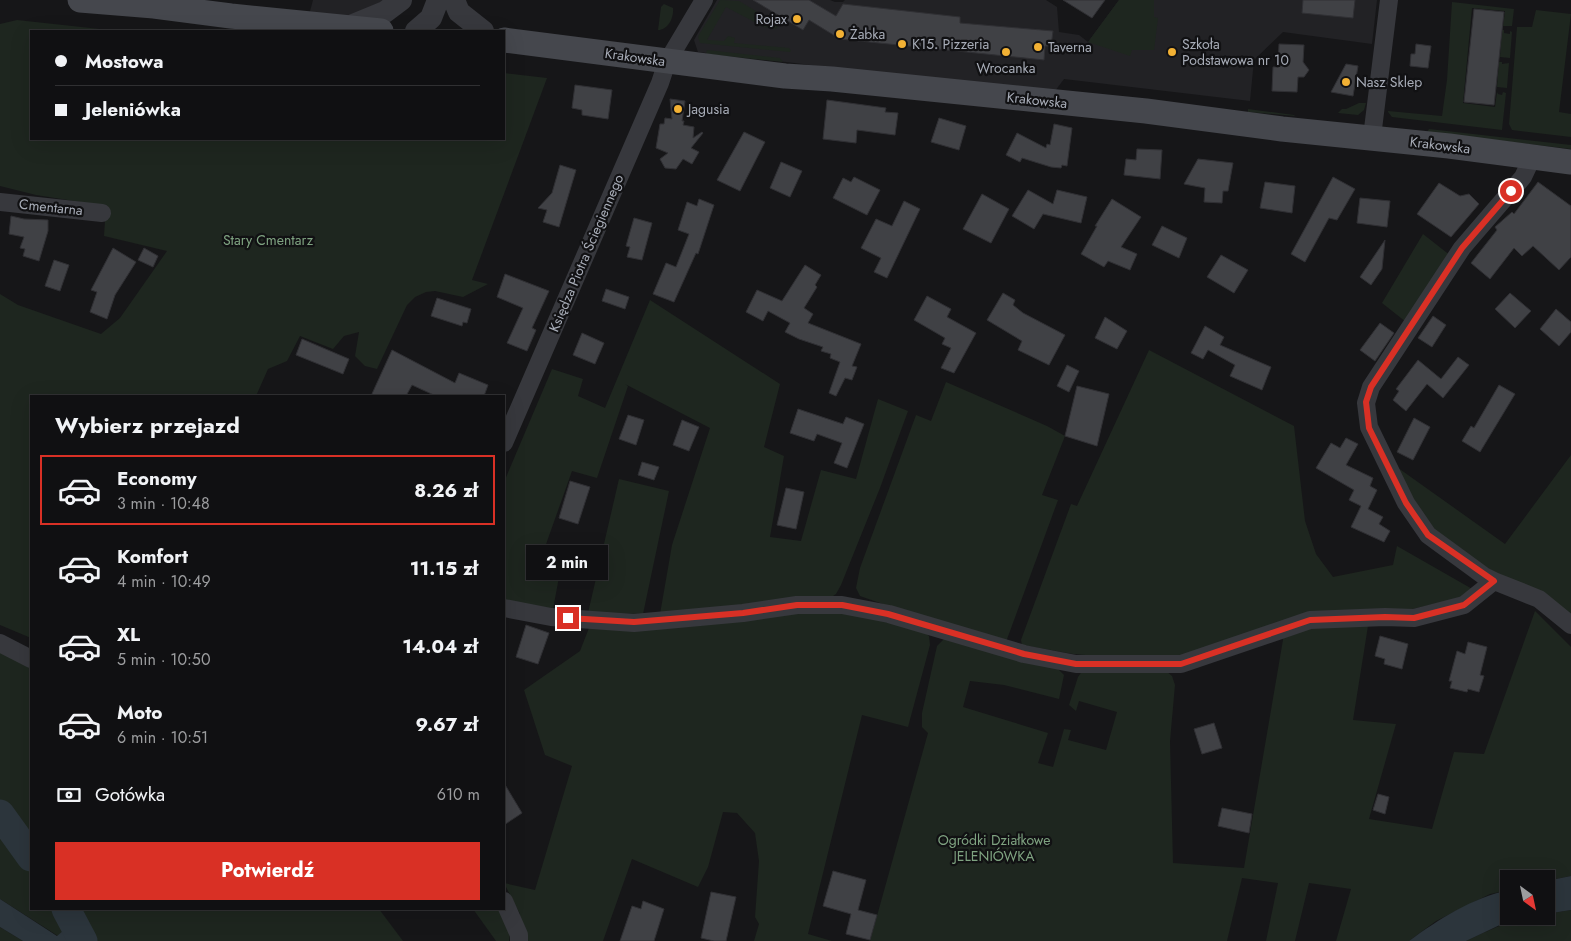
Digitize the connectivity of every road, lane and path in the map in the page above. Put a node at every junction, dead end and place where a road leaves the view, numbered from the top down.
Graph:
1 (80, 0) edge
2 (401, 0) edge
3 (414, 0) edge
4 (438, 0) edge
5 (454, 0) edge
6 (704, 0) edge
7 (1389, 0) edge
8 (233, 8) edge
9 (346, 28) junction
10 (369, 30) edge
11 (412, 30) edge
12 (417, 30) edge
13 (482, 30) edge
14 (505, 40) edge
15 (667, 62) junction
16 (1372, 137) junction
17 (1532, 158) junction
18 (1571, 162) edge
19 (0, 202) edge
20 (102, 213) dead end
21 (505, 441) edge
22 (1494, 581) junction
23 (505, 608) edge
24 (1571, 625) edge
25 (0, 643) edge
26 (30, 658) edge
27 (505, 903) edge
28 (519, 941) edge

1 - 8 main road
2 - 9 street
3 - 11 street
4 - 12 street
5 - 13 street
6 - 15 street, Księdza Piotra Ściegiennego
7 - 16 street
8 - 9 main road
9 - 10 main road
14 - 15 main road, Krakowska
15 - 16 main road, Krakowska
15 - 21 street, Księdza Piotra Ściegiennego
16 - 17 main road, Krakowska
17 - 18 main road, Krakowska
17 - 22 street
19 - 20 street, Cmentarna
22 - 23 street
22 - 24 street
25 - 26 street
27 - 28 street

